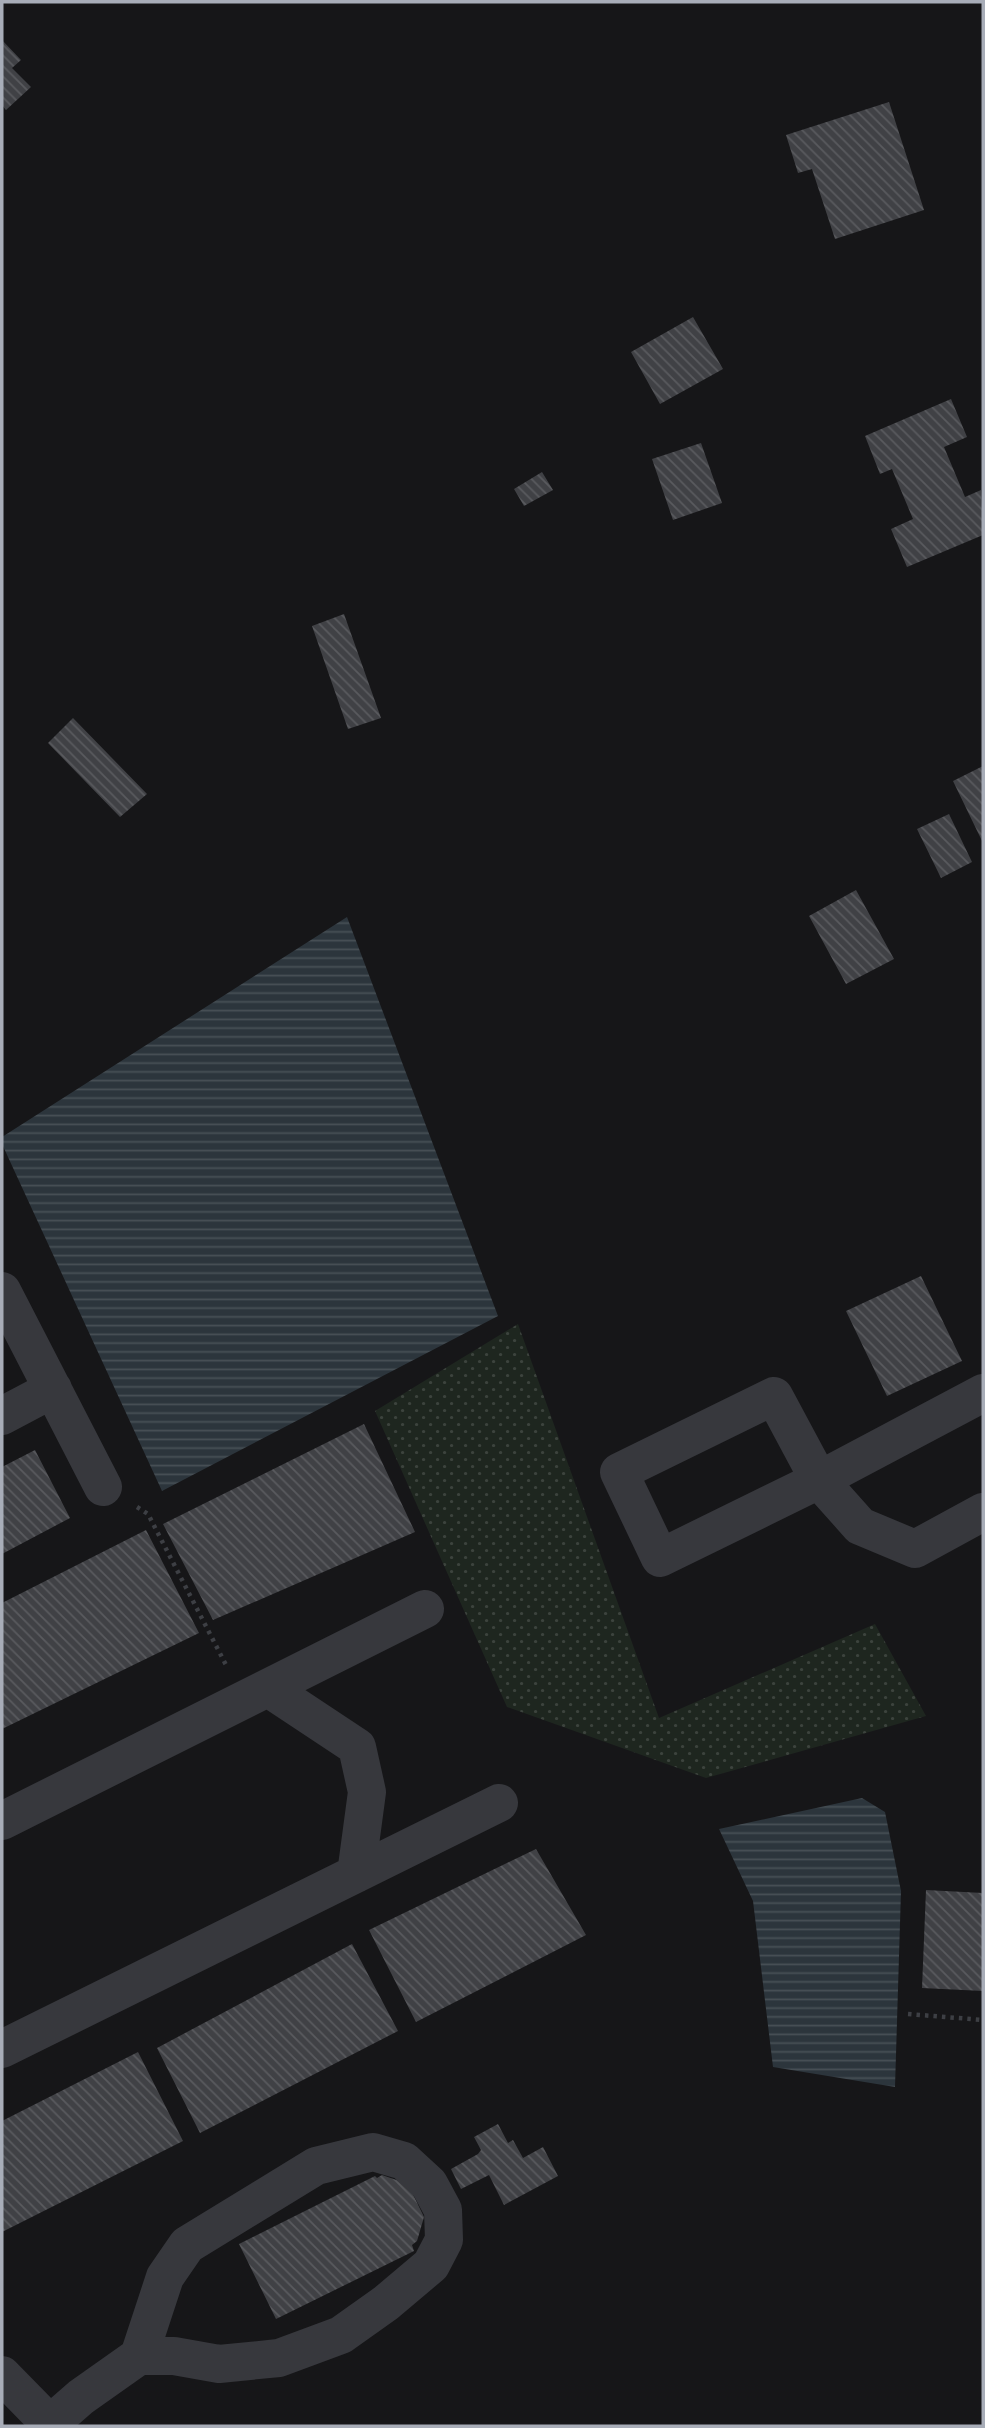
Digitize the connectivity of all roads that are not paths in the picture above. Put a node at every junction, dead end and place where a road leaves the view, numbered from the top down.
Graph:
1 (2, 1291) edge
2 (53, 1389) junction
3 (983, 1393) edge
4 (2, 1416) edge
5 (819, 1480) junction
6 (103, 1487) road end
7 (983, 1512) edge
8 (425, 1609) dead end
9 (256, 1694) junction
10 (499, 1803) dead end
11 (2, 1821) edge
12 (356, 1874) junction
13 (2, 2049) edge
14 (139, 2356) junction
15 (2, 2375) edge
16 (51, 2425) edge

1 - 2 street
2 - 4 street
2 - 6 street
3 - 5 street
5 - 5 street
5 - 7 street
8 - 9 street
9 - 11 street
9 - 12 street
10 - 12 street
12 - 13 street
14 - 14 street
14 - 16 street
15 - 16 street

